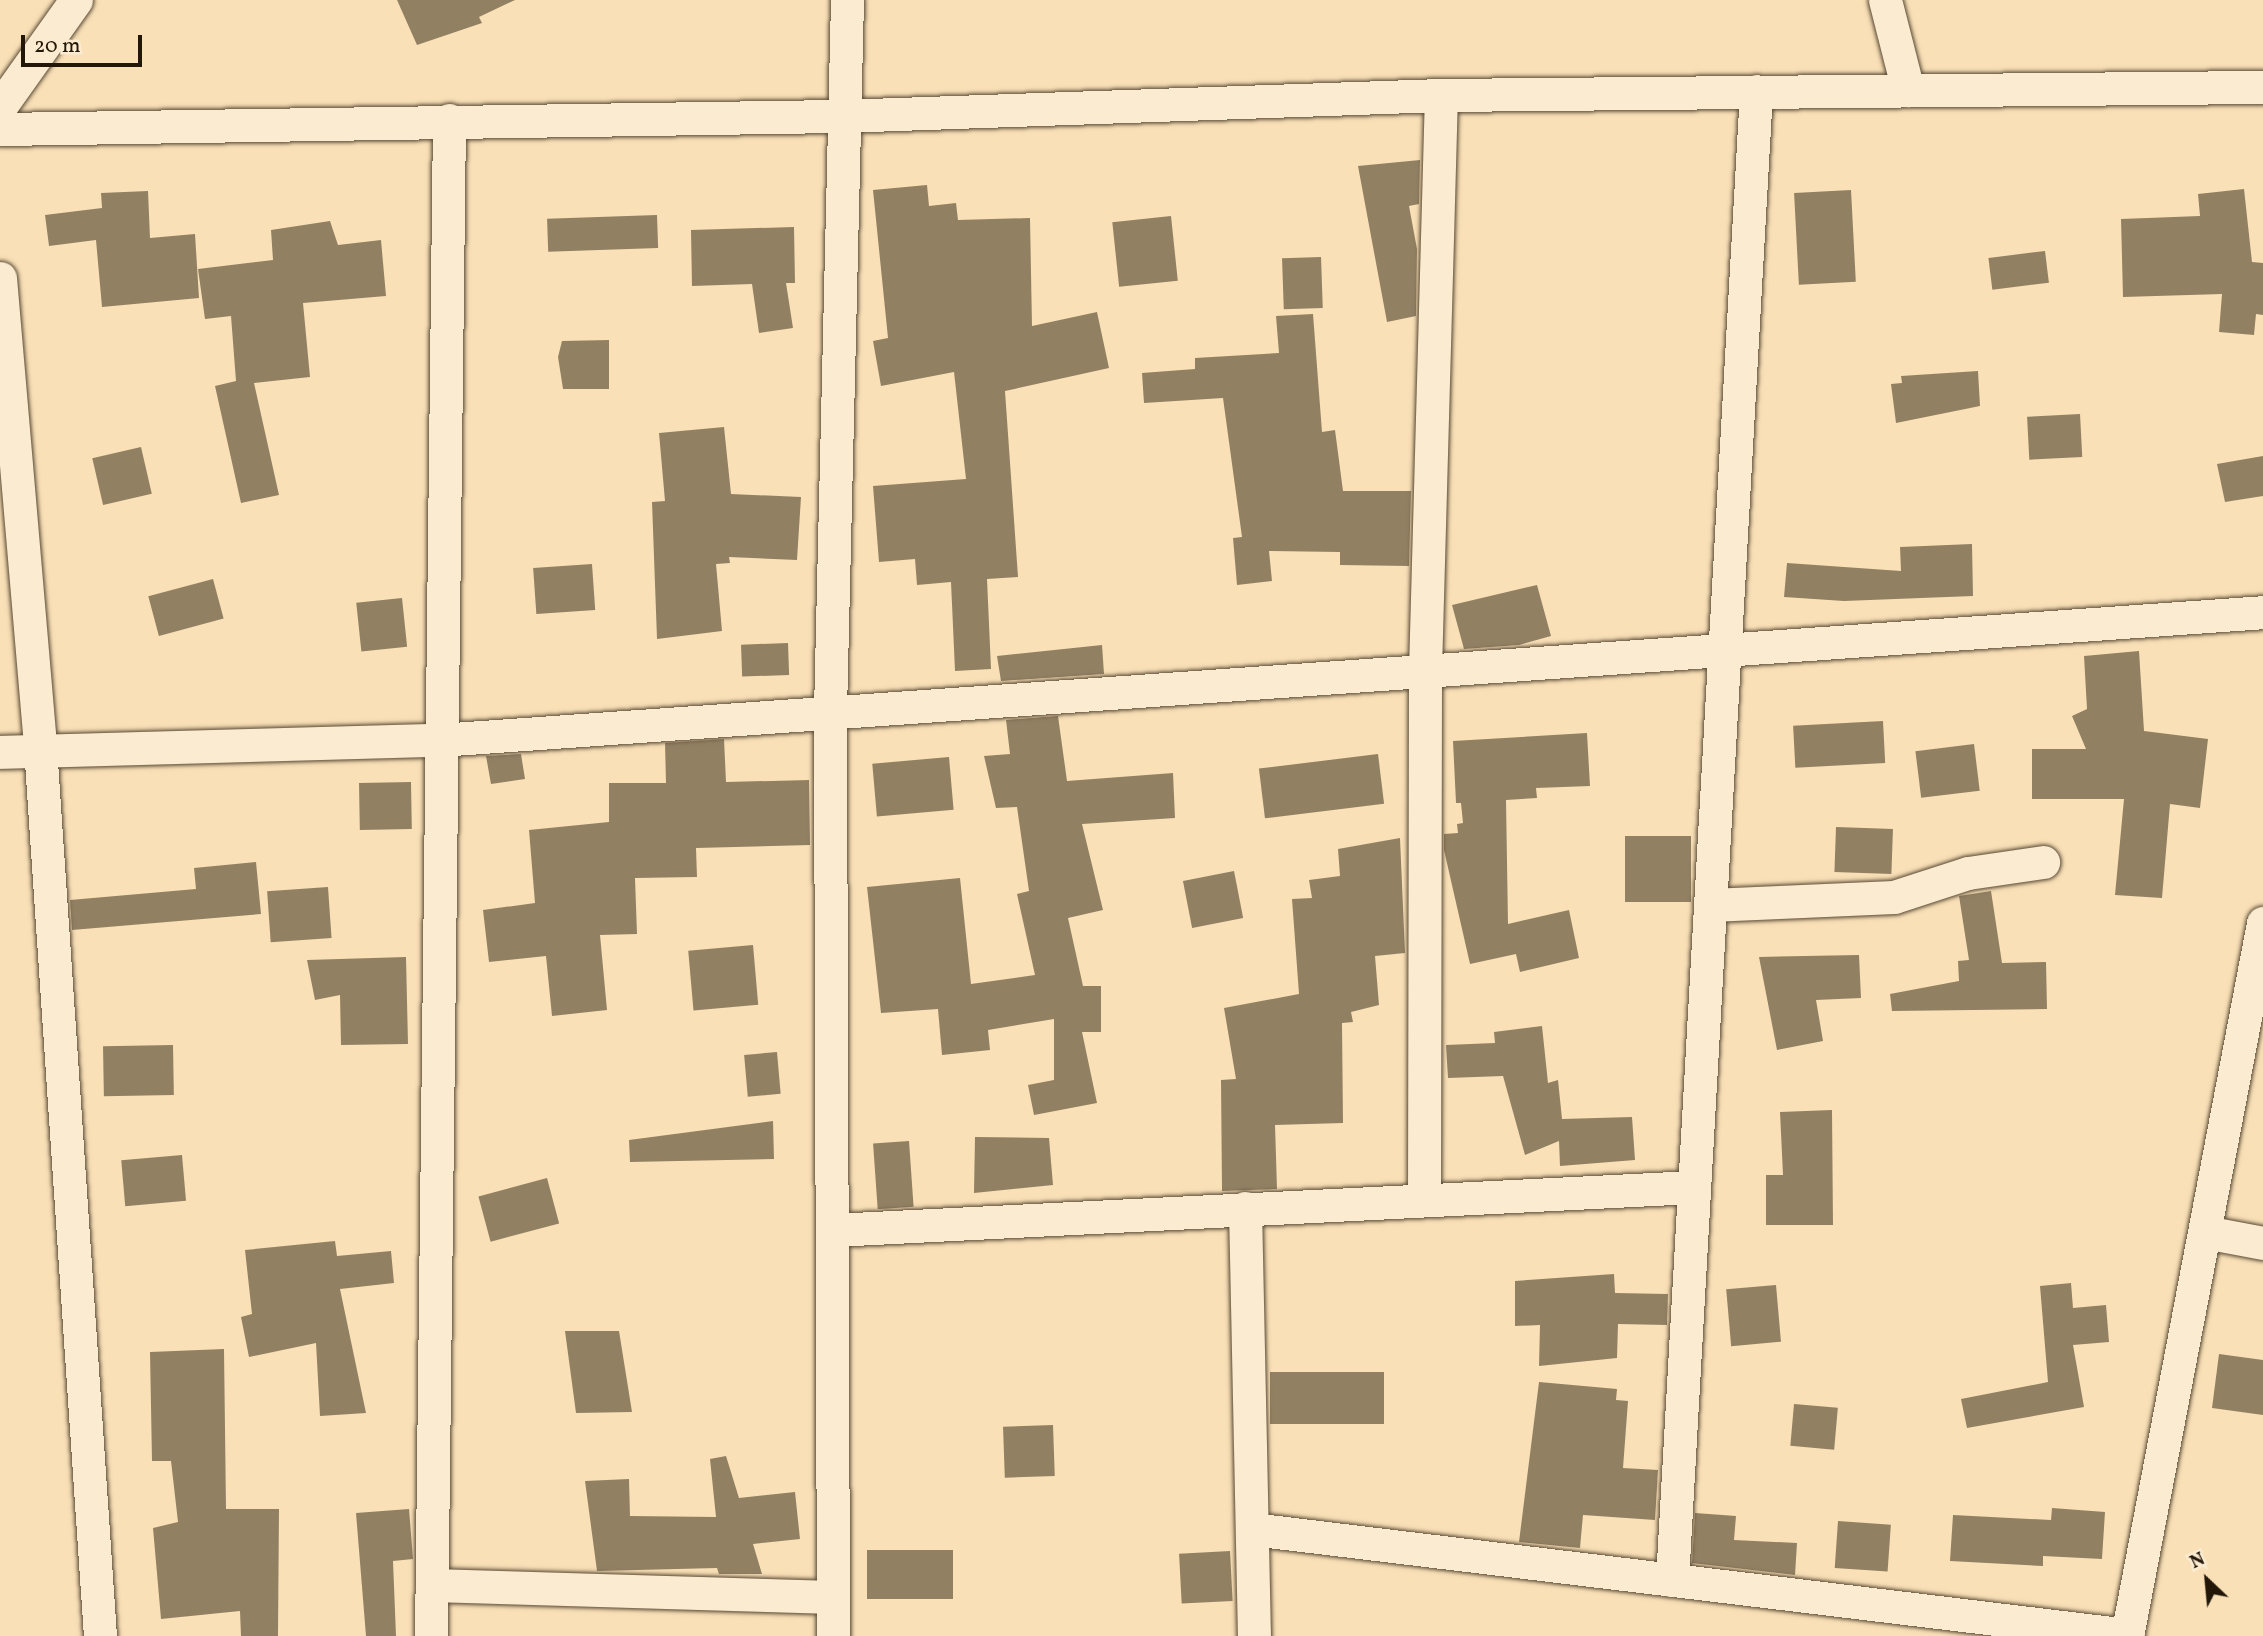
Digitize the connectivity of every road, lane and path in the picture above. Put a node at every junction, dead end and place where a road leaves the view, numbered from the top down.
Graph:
1 (76, 0) edge
2 (847, 0) edge
3 (1885, 0) edge
4 (6, 87) edge
5 (2263, 87) edge
6 (1908, 90) junction
7 (1756, 91) junction
8 (1441, 94) junction
9 (840, 116) junction
10 (449, 120) junction
11 (0, 129) edge
12 (0, 278) edge
13 (7, 425) edge
14 (2263, 612) edge
15 (1722, 649) junction
16 (1425, 670) junction
17 (830, 711) junction
18 (439, 740) junction
19 (40, 747) junction
20 (0, 751) edge
21 (2043, 862) dead end
22 (1710, 905) junction
23 (2263, 923) edge
24 (1694, 1187) junction
25 (1424, 1200) junction
26 (1245, 1208) junction
27 (833, 1230) junction
28 (2205, 1232) junction
29 (2263, 1243) edge
30 (1252, 1529) junction
31 (1672, 1580) junction
32 (432, 1586) junction
33 (833, 1597) junction
34 (2128, 1635) edge
35 (100, 1636) edge
36 (430, 1636) edge
37 (833, 1636) edge
38 (1254, 1636) edge

1 - 4 street
2 - 9 street
3 - 6 street
5 - 6 street
6 - 7 street
7 - 8 street
7 - 15 street
8 - 9 street
8 - 16 street
9 - 10 street
9 - 17 street
10 - 11 street
10 - 18 street
12 - 13 street
13 - 19 street
14 - 15 street
15 - 16 street
15 - 22 street
16 - 17 street
16 - 25 street
17 - 18 street
17 - 27 street
18 - 19 street
18 - 32 street
19 - 20 street
19 - 35 street
21 - 22 street
22 - 24 street
23 - 28 street
24 - 25 street
24 - 31 street
25 - 26 street
26 - 27 street
26 - 30 street
27 - 33 street
28 - 29 street
28 - 34 street
30 - 31 street
30 - 38 street
31 - 34 street
32 - 33 street
32 - 36 street
33 - 37 street

